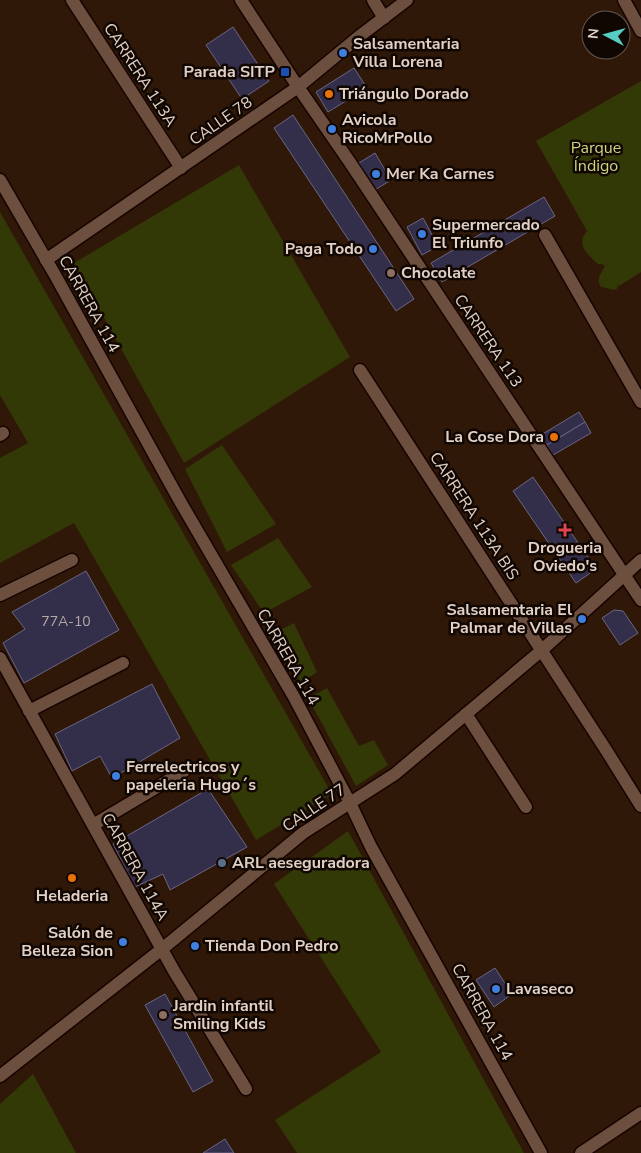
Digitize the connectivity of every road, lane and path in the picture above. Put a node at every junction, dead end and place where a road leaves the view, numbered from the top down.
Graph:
1 (72, 0) edge
2 (241, 0) edge
3 (373, 0) edge
4 (407, 0) edge
5 (624, 0) edge
6 (384, 18) junction
7 (641, 31) edge
8 (298, 87) junction
9 (181, 168) junction
10 (0, 180) edge
11 (545, 235) dead end
12 (46, 260) junction
13 (360, 370) dead end
14 (641, 402) edge
15 (72, 560) dead end
16 (641, 560) edge
17 (624, 575) junction
18 (0, 595) edge
19 (641, 600) edge
20 (542, 650) junction
21 (0, 658) edge
22 (123, 663) dead end
23 (29, 711) junction
24 (466, 714) junction
25 (184, 771) dead end
26 (350, 803) junction
27 (641, 806) edge
28 (526, 807) dead end
29 (93, 825) junction
30 (162, 949) junction
31 (0, 1076) edge
32 (246, 1089) dead end
33 (641, 1113) edge
34 (541, 1153) edge
35 (581, 1153) edge

1 - 9 street, CARRERA 113A
2 - 8 street, CARRERA 113
3 - 6 street
4 - 6 street, CALLE 78
5 - 7 street
6 - 8 street, CALLE 78
8 - 9 street, CALLE 78
8 - 17 street, CARRERA 113
9 - 12 street, CALLE 78
10 - 12 street, CARRERA 114
11 - 14 street
12 - 26 street, CARRERA 114
13 - 20 street, CARRERA 113A BIS
15 - 18 street
16 - 17 street, CALLE 77
17 - 19 street, CARRERA 113
17 - 20 street, CALLE 77
20 - 24 street, CALLE 77
20 - 27 street, CARRERA 113A BIS
21 - 23 street, CARRERA 114A
22 - 23 street
23 - 29 street, CARRERA 114A
24 - 26 street, CALLE 77
24 - 28 street
25 - 29 street
26 - 30 street, CALLE 77
26 - 34 street, CARRERA 114
29 - 30 street, CARRERA 114A
30 - 31 street, CALLE 77
30 - 32 street, CARRERA 114A
33 - 35 street

